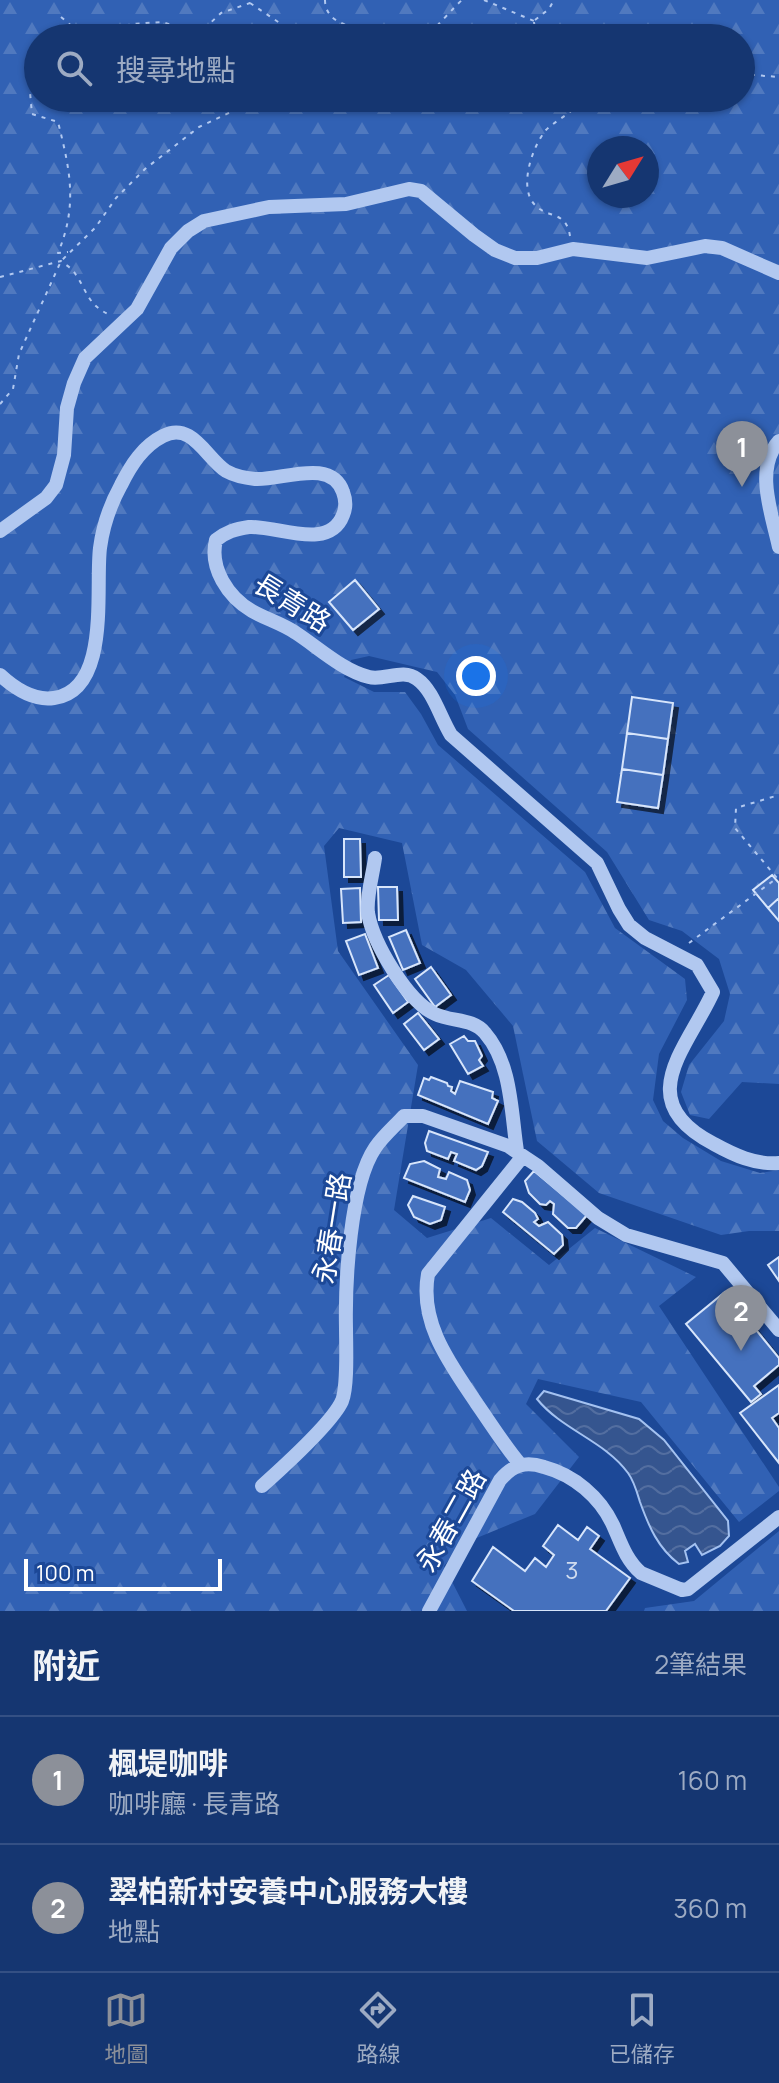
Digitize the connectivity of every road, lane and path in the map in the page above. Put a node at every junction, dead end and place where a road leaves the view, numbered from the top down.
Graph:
1 (325, 0) edge
2 (462, 0) edge
3 (484, 0) edge
4 (554, 0) edge
5 (251, 2) edge
6 (61, 17) dead end
7 (534, 21) junction
8 (69, 24) edge
9 (130, 24) edge
10 (169, 24) edge
11 (209, 24) edge
12 (282, 24) edge
13 (347, 24) edge
14 (438, 24) edge
15 (534, 24) edge
16 (755, 75) edge
17 (779, 77) edge
18 (32, 112) edge
19 (231, 112) edge
20 (570, 112) edge
21 (573, 249) junction
22 (69, 252) junction
23 (61, 261) junction
24 (779, 273) edge
25 (0, 277) edge
26 (126, 322) junction
27 (0, 404) edge
28 (779, 441) edge
29 (0, 531) edge
30 (779, 547) edge
31 (0, 675) edge
32 (779, 795) edge
33 (375, 858) dead end
34 (675, 953) junction
35 (520, 1154) junction
36 (779, 1163) edge
37 (779, 1330) edge
38 (520, 1464) junction
39 (262, 1486) dead end
40 (779, 1517) edge
41 (429, 1611) edge

1 - 13 path
2 - 14 path
3 - 7 path
4 - 7 path
5 - 11 path
5 - 12 path
6 - 8 path
7 - 15 path
9 - 10 path
16 - 17 path
18 - 22 path
19 - 22 path
20 - 21 path
21 - 24 street
21 - 26 street
22 - 23 path
23 - 25 path
23 - 26 path
23 - 27 path
26 - 29 street
28 - 30 street
31 - 34 street, 長青路
32 - 34 path
33 - 35 street
34 - 36 street, 長青路
35 - 37 street, 永春一路
35 - 38 street
35 - 39 street, 永春一路
38 - 40 street, 永春二路
38 - 41 street, 永春二路

